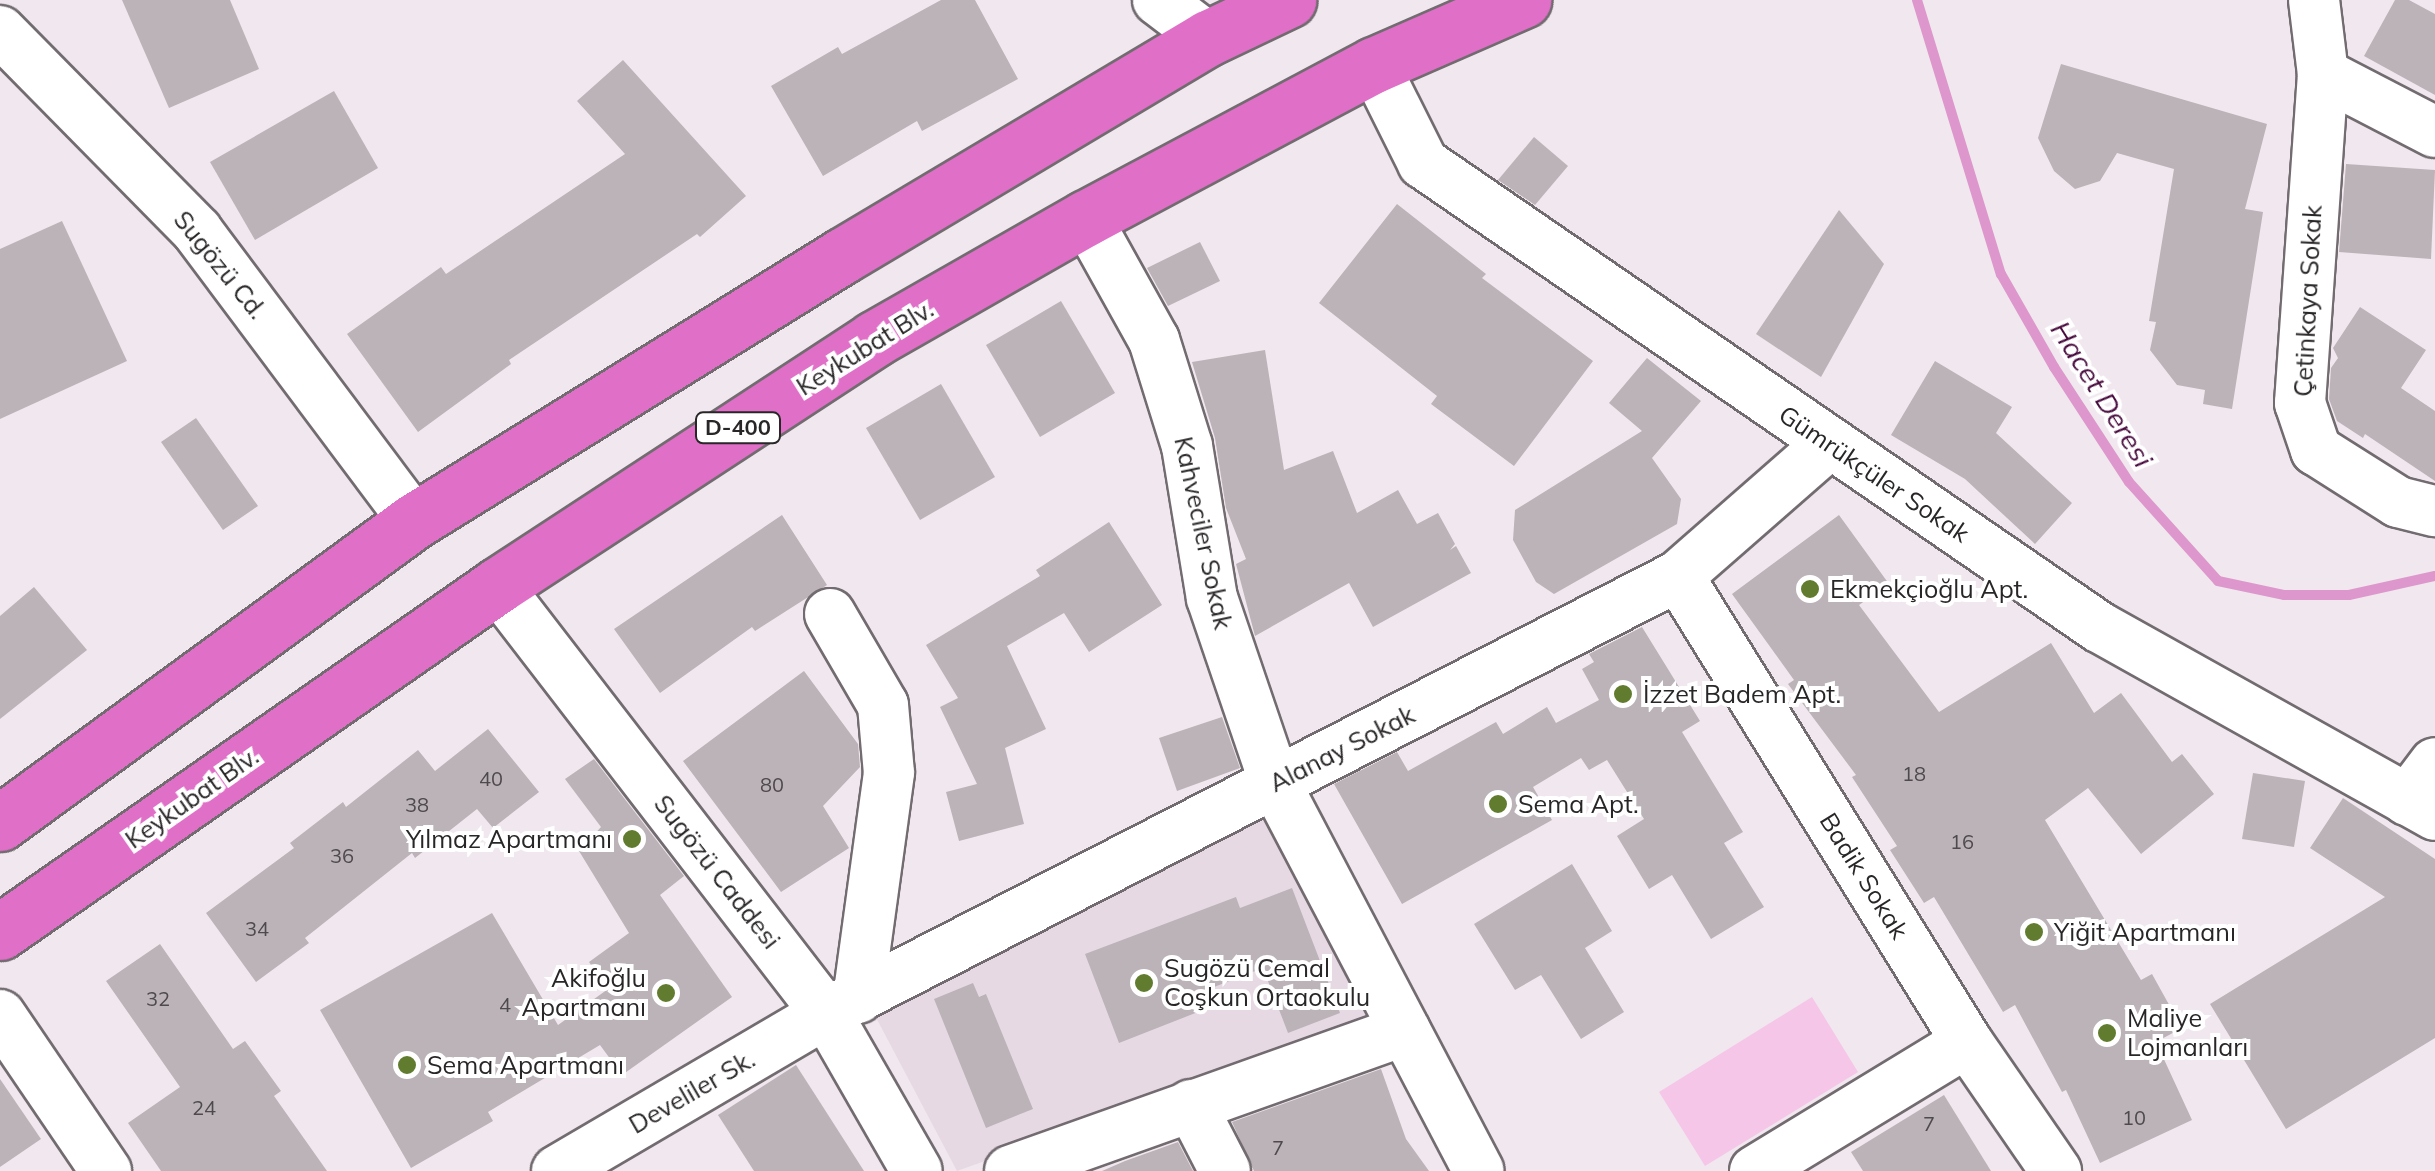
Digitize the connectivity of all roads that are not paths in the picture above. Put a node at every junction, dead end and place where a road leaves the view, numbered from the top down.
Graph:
1 (1158, 0) edge
2 (1288, 0) edge
3 (1523, 0) edge
4 (2314, 0) edge
5 (0, 31) edge
6 (1208, 38) junction
7 (1374, 65) junction
8 (2322, 74) junction
9 (2435, 132) edge
10 (1086, 218) junction
11 (1830, 444) junction
12 (2435, 511) edge
13 (414, 521) junction
14 (1678, 576) junction
15 (497, 586) junction
16 (830, 614) dead end
17 (1276, 784) junction
18 (2426, 793) edge
19 (6, 806) edge
20 (0, 932) edge
21 (842, 1006) junction
22 (0, 1016) edge
23 (1405, 1030) junction
24 (1967, 1042) junction
25 (1192, 1105) junction
26 (106, 1171) edge
27 (557, 1171) edge
28 (916, 1171) edge
29 (1010, 1171) edge
30 (1226, 1171) edge
31 (1480, 1171) edge
32 (1755, 1171) edge
33 (2056, 1171) edge

1 - 6 street
2 - 6 highway
3 - 7 highway, Keykubat Blv. / D-400
4 - 8 street, Çetinkaya Sokak
5 - 13 street, Sugözü Cd.
6 - 13 highway
7 - 10 highway, Keykubat Blv. / D-400
7 - 11 street, Gümrükçüler Sokak
8 - 9 street
8 - 12 street, Çetinkaya Sokak
10 - 15 highway, Keykubat Blv. / D-400
10 - 17 street, Kahveciler Sokak
11 - 14 street, Alanay Sokak
11 - 18 street, Gümrükçüler Sokak
13 - 19 highway
14 - 17 street, Alanay Sokak
14 - 24 street, Badik Sokak
15 - 20 highway, Keykubat Blv. / D-400
15 - 21 street, Sugözü Caddesi
16 - 21 street
17 - 21 street, Alanay Sokak
17 - 23 street, Kahveciler Sokak
21 - 27 street, Develiler Sk.
21 - 28 street, Sugözü Caddesi
22 - 26 street
23 - 25 street
23 - 31 street, Kahveciler Sokak
24 - 32 street
24 - 33 street, Badik Sokak
25 - 29 street
25 - 30 street

